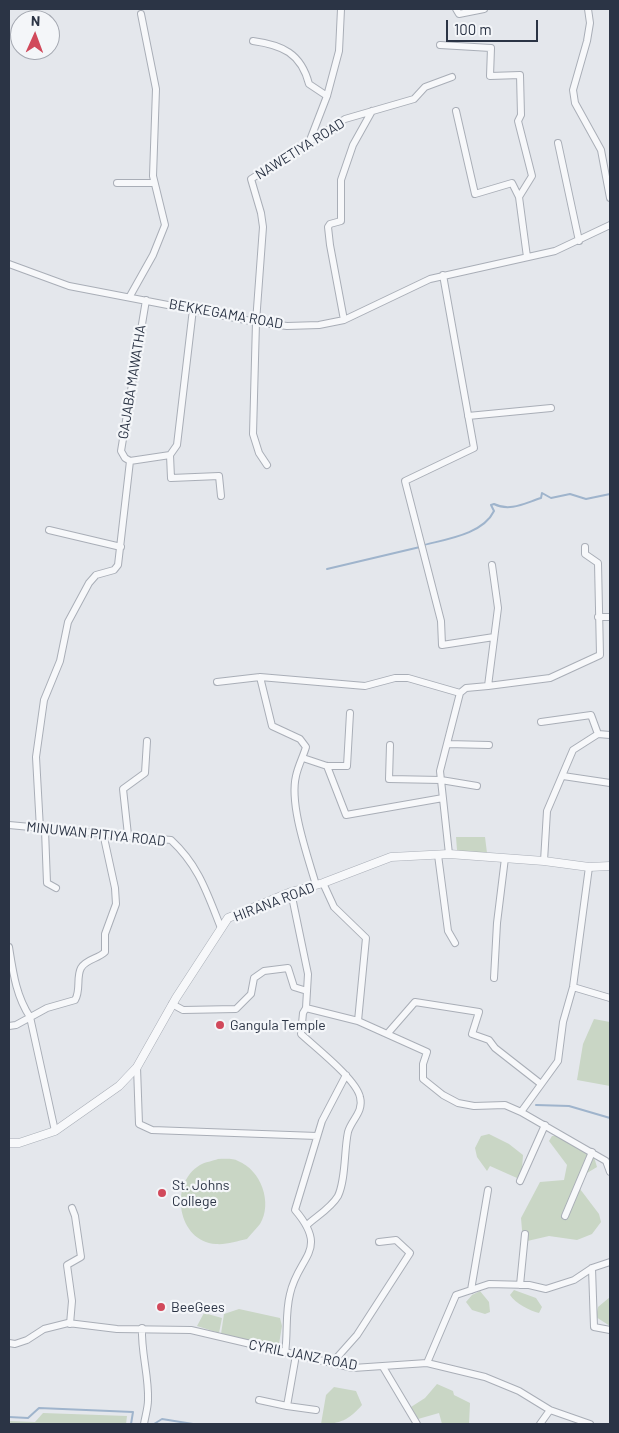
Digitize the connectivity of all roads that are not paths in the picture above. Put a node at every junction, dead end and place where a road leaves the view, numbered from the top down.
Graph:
1 (341, 9) edge
2 (456, 9) edge
3 (484, 9) edge
4 (588, 9) edge
5 (141, 14) dead end
6 (253, 40) dead end
7 (440, 45) dead end
8 (452, 76) dead end
9 (327, 96) junction
10 (372, 111) junction
11 (456, 111) dead end
12 (310, 140) junction
13 (558, 143) dead end
14 (154, 182) junction
15 (117, 183) dead end
16 (519, 197) junction
17 (610, 198) edge
18 (610, 225) edge
19 (579, 241) junction
20 (527, 257) junction
21 (9, 264) edge
22 (443, 275) junction
23 (130, 296) junction
24 (146, 300) junction
25 (193, 309) junction
26 (344, 320) junction
27 (256, 322) junction
28 (551, 408) dead end
29 (468, 416) junction
30 (170, 455) junction
31 (130, 461) junction
32 (267, 465) dead end
33 (222, 496) dead end
34 (49, 530) dead end
35 (121, 547) junction
36 (585, 547) dead end
37 (492, 565) dead end
38 (598, 617) junction
39 (610, 617) edge
40 (494, 637) junction
41 (260, 677) junction
42 (217, 682) dead end
43 (488, 686) junction
44 (460, 693) junction
45 (350, 713) dead end
46 (541, 722) dead end
47 (598, 734) junction
48 (610, 735) edge
49 (147, 741) dead end
50 (446, 744) junction
51 (390, 745) dead end
52 (489, 745) dead end
53 (303, 758) junction
54 (327, 766) junction
55 (563, 776) junction
56 (441, 780) junction
57 (610, 783) edge
58 (477, 786) dead end
59 (443, 798) junction
60 (9, 826) edge
61 (42, 830) junction
62 (103, 834) junction
63 (128, 835) junction
64 (449, 854) junction
65 (438, 855) junction
66 (505, 858) junction
67 (544, 861) junction
68 (610, 866) edge
69 (589, 867) junction
70 (320, 884) junction
71 (56, 888) dead end
72 (291, 892) junction
73 (221, 928) junction
74 (455, 943) dead end
75 (9, 947) edge
76 (494, 978) dead end
77 (572, 986) junction
78 (307, 991) junction
79 (610, 998) edge
80 (172, 1004) junction
81 (306, 1008) junction
82 (30, 1017) junction
83 (358, 1021) junction
84 (9, 1026) edge
85 (388, 1033) junction
86 (137, 1067) junction
87 (346, 1075) junction
88 (541, 1084) junction
89 (521, 1112) junction
90 (545, 1125) junction
91 (55, 1131) junction
92 (317, 1136) junction
93 (9, 1143) edge
94 (592, 1152) junction
95 (610, 1172) edge
96 (520, 1180) dead end
97 (488, 1190) dead end
98 (72, 1208) dead end
99 (565, 1216) dead end
100 (307, 1225) junction
101 (525, 1234) dead end
102 (378, 1242) dead end
103 (610, 1262) edge
104 (592, 1268) junction
105 (520, 1285) junction
106 (471, 1290) junction
107 (70, 1324) junction
108 (142, 1328) junction
109 (610, 1330) edge
110 (9, 1343) edge
111 (285, 1353) junction
112 (296, 1355) junction
113 (333, 1362) junction
114 (427, 1363) junction
115 (383, 1367) junction
116 (259, 1400) dead end
117 (287, 1406) junction
118 (316, 1410) dead end
119 (550, 1410) junction
120 (144, 1424) edge
121 (416, 1424) edge
122 (540, 1424) edge
123 (590, 1424) edge

1 - 9 street
2 - 3 street
4 - 17 street
5 - 14 street
6 - 9 street
7 - 16 street
8 - 10 street, NAWETIYA ROAD
9 - 12 street
10 - 12 street, NAWETIYA ROAD
10 - 26 street
11 - 16 street
12 - 27 street, NAWETIYA ROAD
13 - 19 street
14 - 15 street
14 - 23 street
16 - 20 street
18 - 19 street, BEKKEGAMA ROAD
19 - 20 street, BEKKEGAMA ROAD
20 - 22 street, BEKKEGAMA ROAD
21 - 23 street, BEKKEGAMA ROAD
22 - 26 street, BEKKEGAMA ROAD
22 - 29 street
23 - 24 street, BEKKEGAMA ROAD
24 - 25 street, BEKKEGAMA ROAD
24 - 31 street, GAJABA MAWATHA
25 - 27 street, BEKKEGAMA ROAD
25 - 30 street
26 - 27 street, BEKKEGAMA ROAD
27 - 32 street
28 - 29 street
29 - 40 street
30 - 31 street, GAJABA MAWATHA
30 - 33 street
31 - 35 street, GAJABA MAWATHA
34 - 35 street
35 - 61 street, GAJABA MAWATHA
36 - 38 street
37 - 40 street
38 - 39 street
38 - 43 street
40 - 43 street
41 - 42 street
41 - 44 street
41 - 53 street
43 - 44 street
44 - 50 street
45 - 54 street
46 - 47 street
47 - 48 street
47 - 55 street
49 - 63 street
50 - 52 street
50 - 56 street
51 - 56 street
53 - 54 street
53 - 70 street
54 - 59 street
55 - 57 street
55 - 67 street
56 - 58 street
56 - 59 street
59 - 64 street
60 - 61 street, MINUWAN PITIYA ROAD
61 - 62 street, MINUWAN PITIYA ROAD
61 - 71 street
62 - 63 street, MINUWAN PITIYA ROAD
62 - 82 street
63 - 73 street, MINUWAN PITIYA ROAD
64 - 65 street, HIRANA ROAD
64 - 66 street, HIRANA ROAD
65 - 70 street, HIRANA ROAD
65 - 74 street
66 - 67 street, HIRANA ROAD
66 - 76 street
67 - 69 street, HIRANA ROAD
68 - 69 street, HIRANA ROAD
69 - 77 street
70 - 72 street, HIRANA ROAD
70 - 83 street
72 - 73 street, HIRANA ROAD
72 - 78 street
73 - 80 street, HIRANA ROAD
75 - 82 street
77 - 79 street
77 - 88 street
78 - 80 street
78 - 81 street
80 - 86 street, HIRANA ROAD
81 - 83 street
81 - 87 street
82 - 84 street
82 - 91 street
83 - 85 street
85 - 88 street
85 - 89 street
86 - 91 street, HIRANA ROAD
86 - 92 street
87 - 92 street
87 - 100 street
88 - 89 street
89 - 90 street
90 - 94 street
90 - 96 street
91 - 93 street, HIRANA ROAD
92 - 100 street
94 - 95 street
94 - 99 street
97 - 106 street
98 - 107 street
100 - 111 street
101 - 105 street
102 - 113 street
103 - 104 street
104 - 105 street
104 - 109 street
105 - 106 street
106 - 114 street
107 - 108 street, CYRIL JANZ ROAD
107 - 110 street, CYRIL JANZ ROAD
108 - 111 street, CYRIL JANZ ROAD
108 - 120 street
111 - 112 street, CYRIL JANZ ROAD
112 - 113 street, CYRIL JANZ ROAD
112 - 117 street
113 - 115 street, CYRIL JANZ ROAD
114 - 115 street, CYRIL JANZ ROAD
114 - 119 street, CYRIL JANZ ROAD
115 - 121 street
116 - 117 street
117 - 118 street
119 - 122 street
119 - 123 street, CYRIL JANZ ROAD

